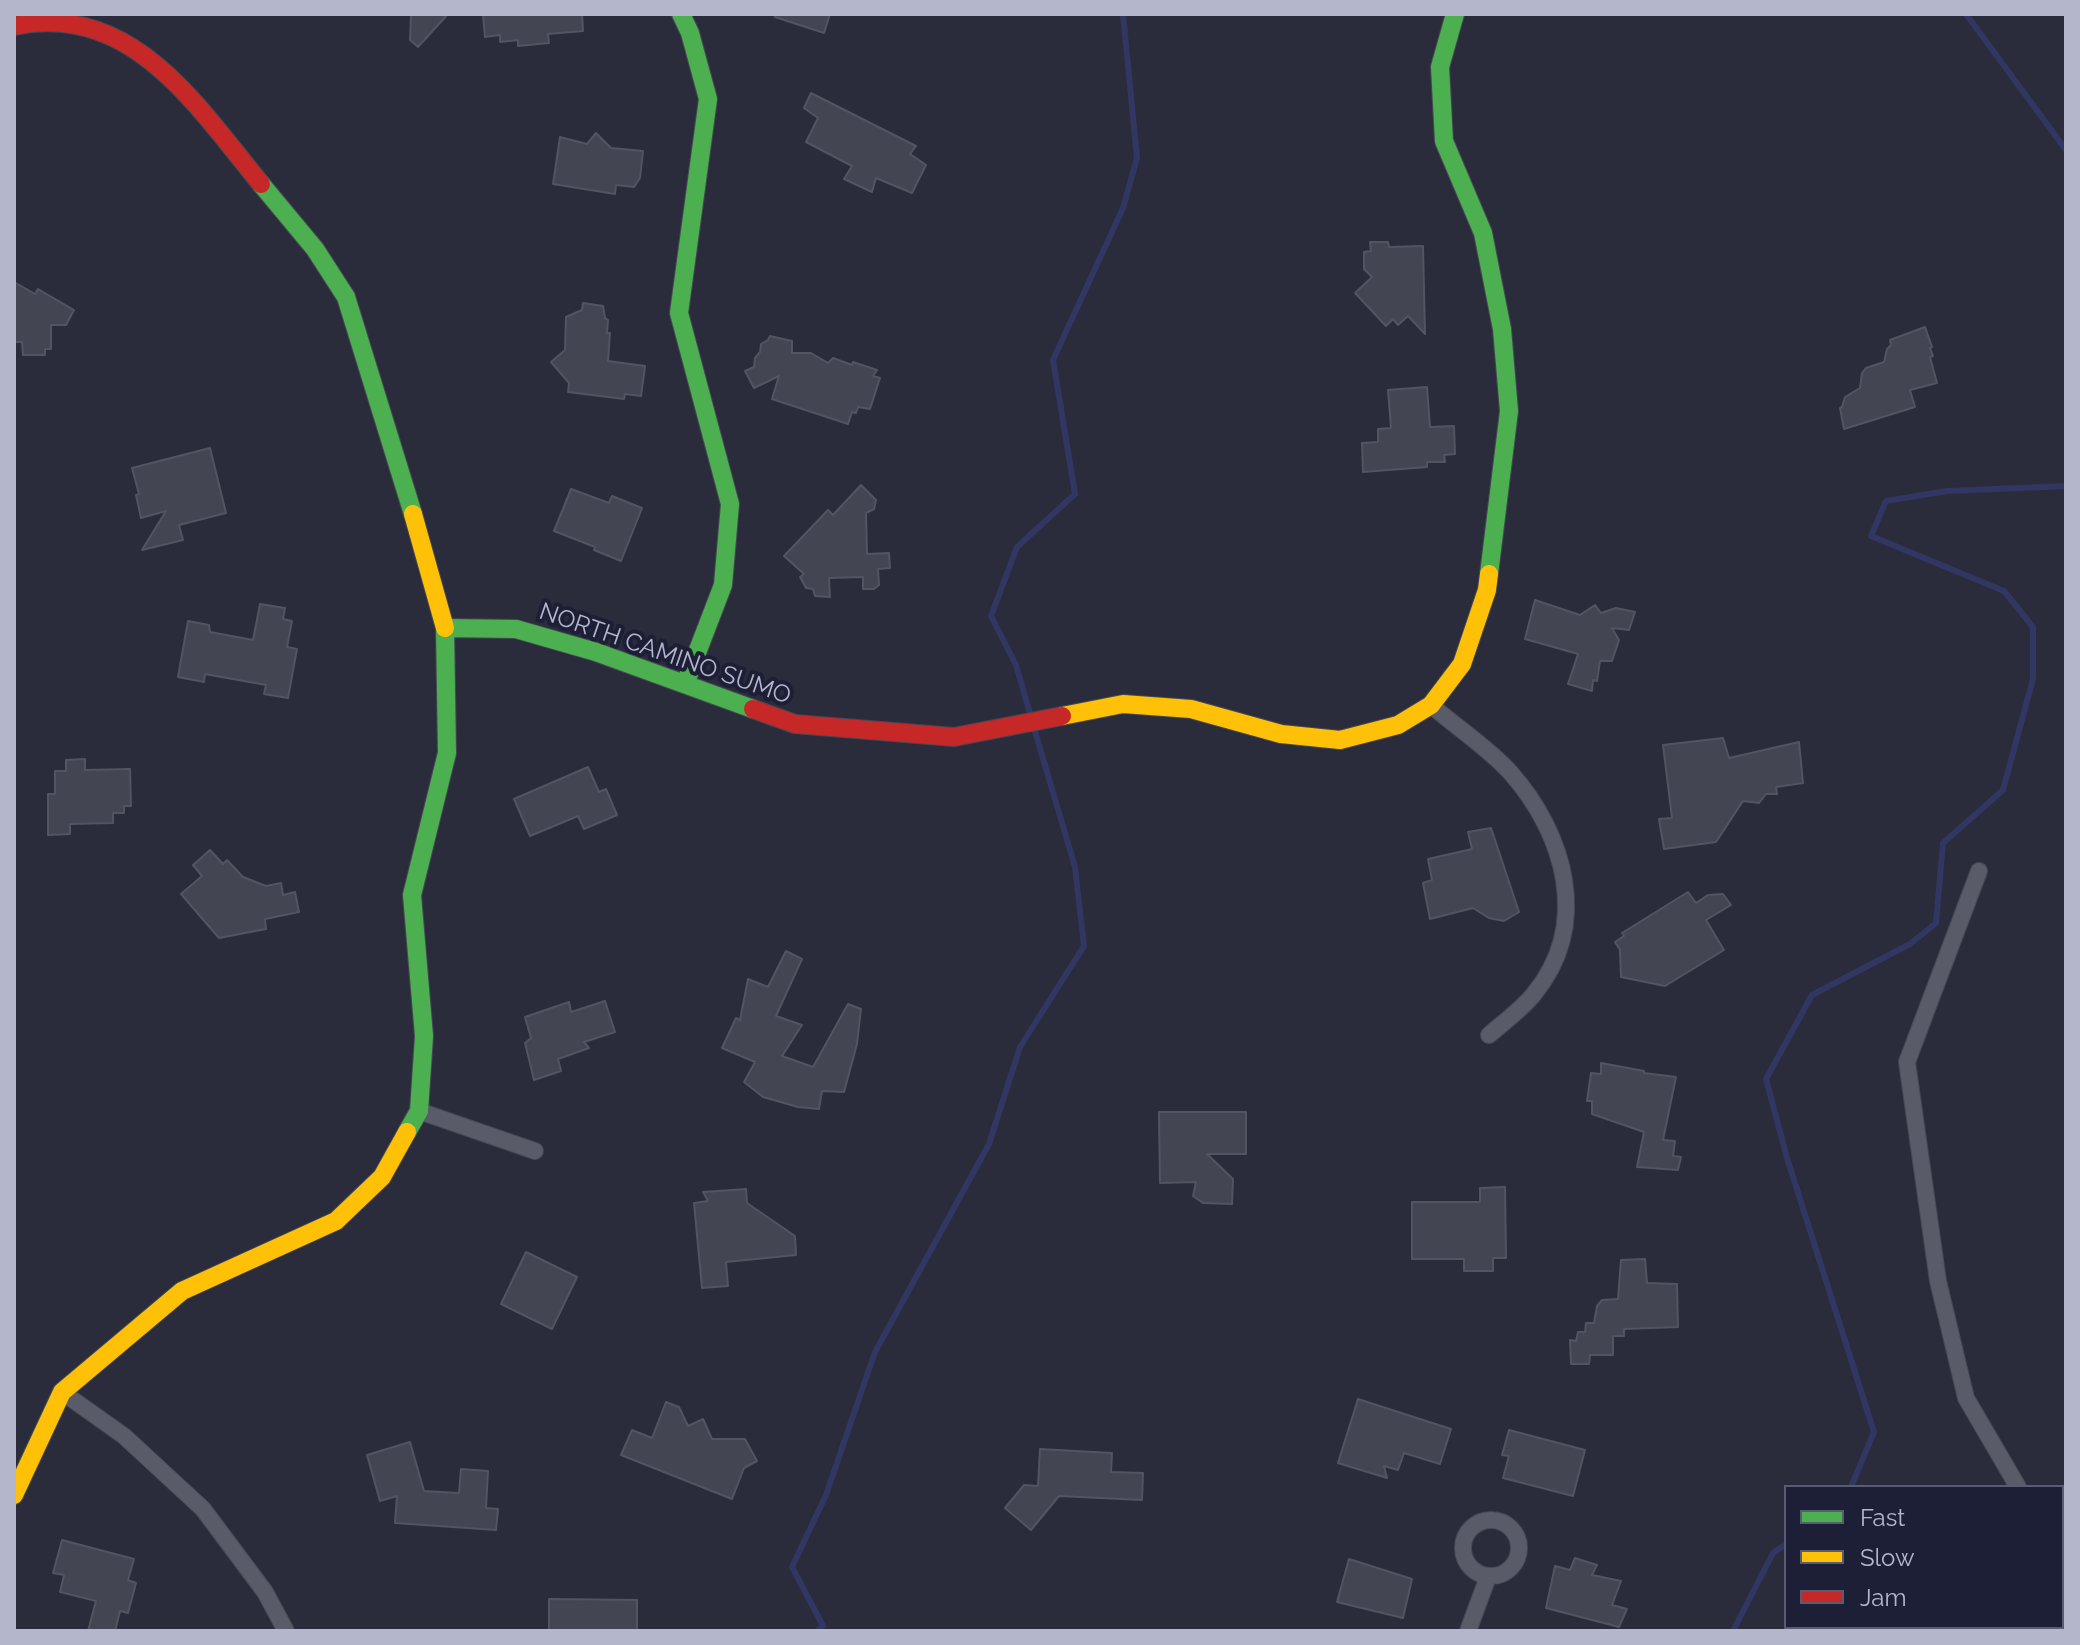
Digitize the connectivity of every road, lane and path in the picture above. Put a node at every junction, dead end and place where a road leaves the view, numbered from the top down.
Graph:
1 (681, 14) edge
2 (1455, 14) edge
3 (14, 26) edge
4 (445, 628) junction
5 (685, 684) junction
6 (1431, 705) junction
7 (1979, 871) dead end
8 (1489, 1035) dead end
9 (419, 1111) junction
10 (535, 1151) dead end
11 (62, 1392) junction
12 (2017, 1485) edge
13 (14, 1495) edge
14 (1488, 1577) dead end
15 (286, 1631) edge
16 (1468, 1631) edge

1 - 5 street
2 - 6 street, NORTH CAMINO SUMO
3 - 4 street
4 - 5 street, NORTH CAMINO SUMO
4 - 9 street
5 - 6 street, NORTH CAMINO SUMO
6 - 8 street
7 - 12 street
9 - 10 street
9 - 11 street
11 - 13 street
11 - 15 street
14 - 16 street

